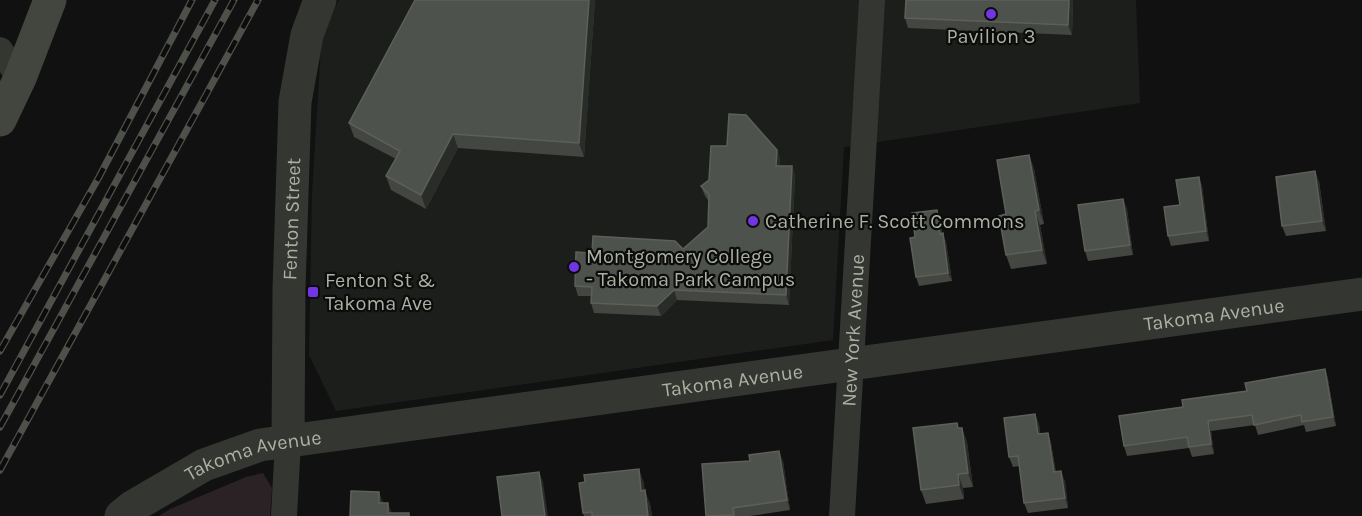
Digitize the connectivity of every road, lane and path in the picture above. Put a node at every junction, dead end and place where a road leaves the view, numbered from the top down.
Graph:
1 (50, 0) edge
2 (320, 0) edge
3 (872, 0) edge
4 (0, 50) edge
5 (20, 78) junction
6 (0, 120) edge
7 (1362, 294) edge
8 (850, 364) junction
9 (288, 441) junction
10 (121, 516) edge
11 (285, 516) edge
12 (842, 516) edge

1 - 5 main road
2 - 9 street, Fenton Street
3 - 8 street, New York Avenue
4 - 5 street
5 - 6 main road
7 - 8 street, Takoma Avenue
8 - 9 street, Takoma Avenue
8 - 12 street, New York Avenue
9 - 10 street, Takoma Avenue
9 - 11 street

